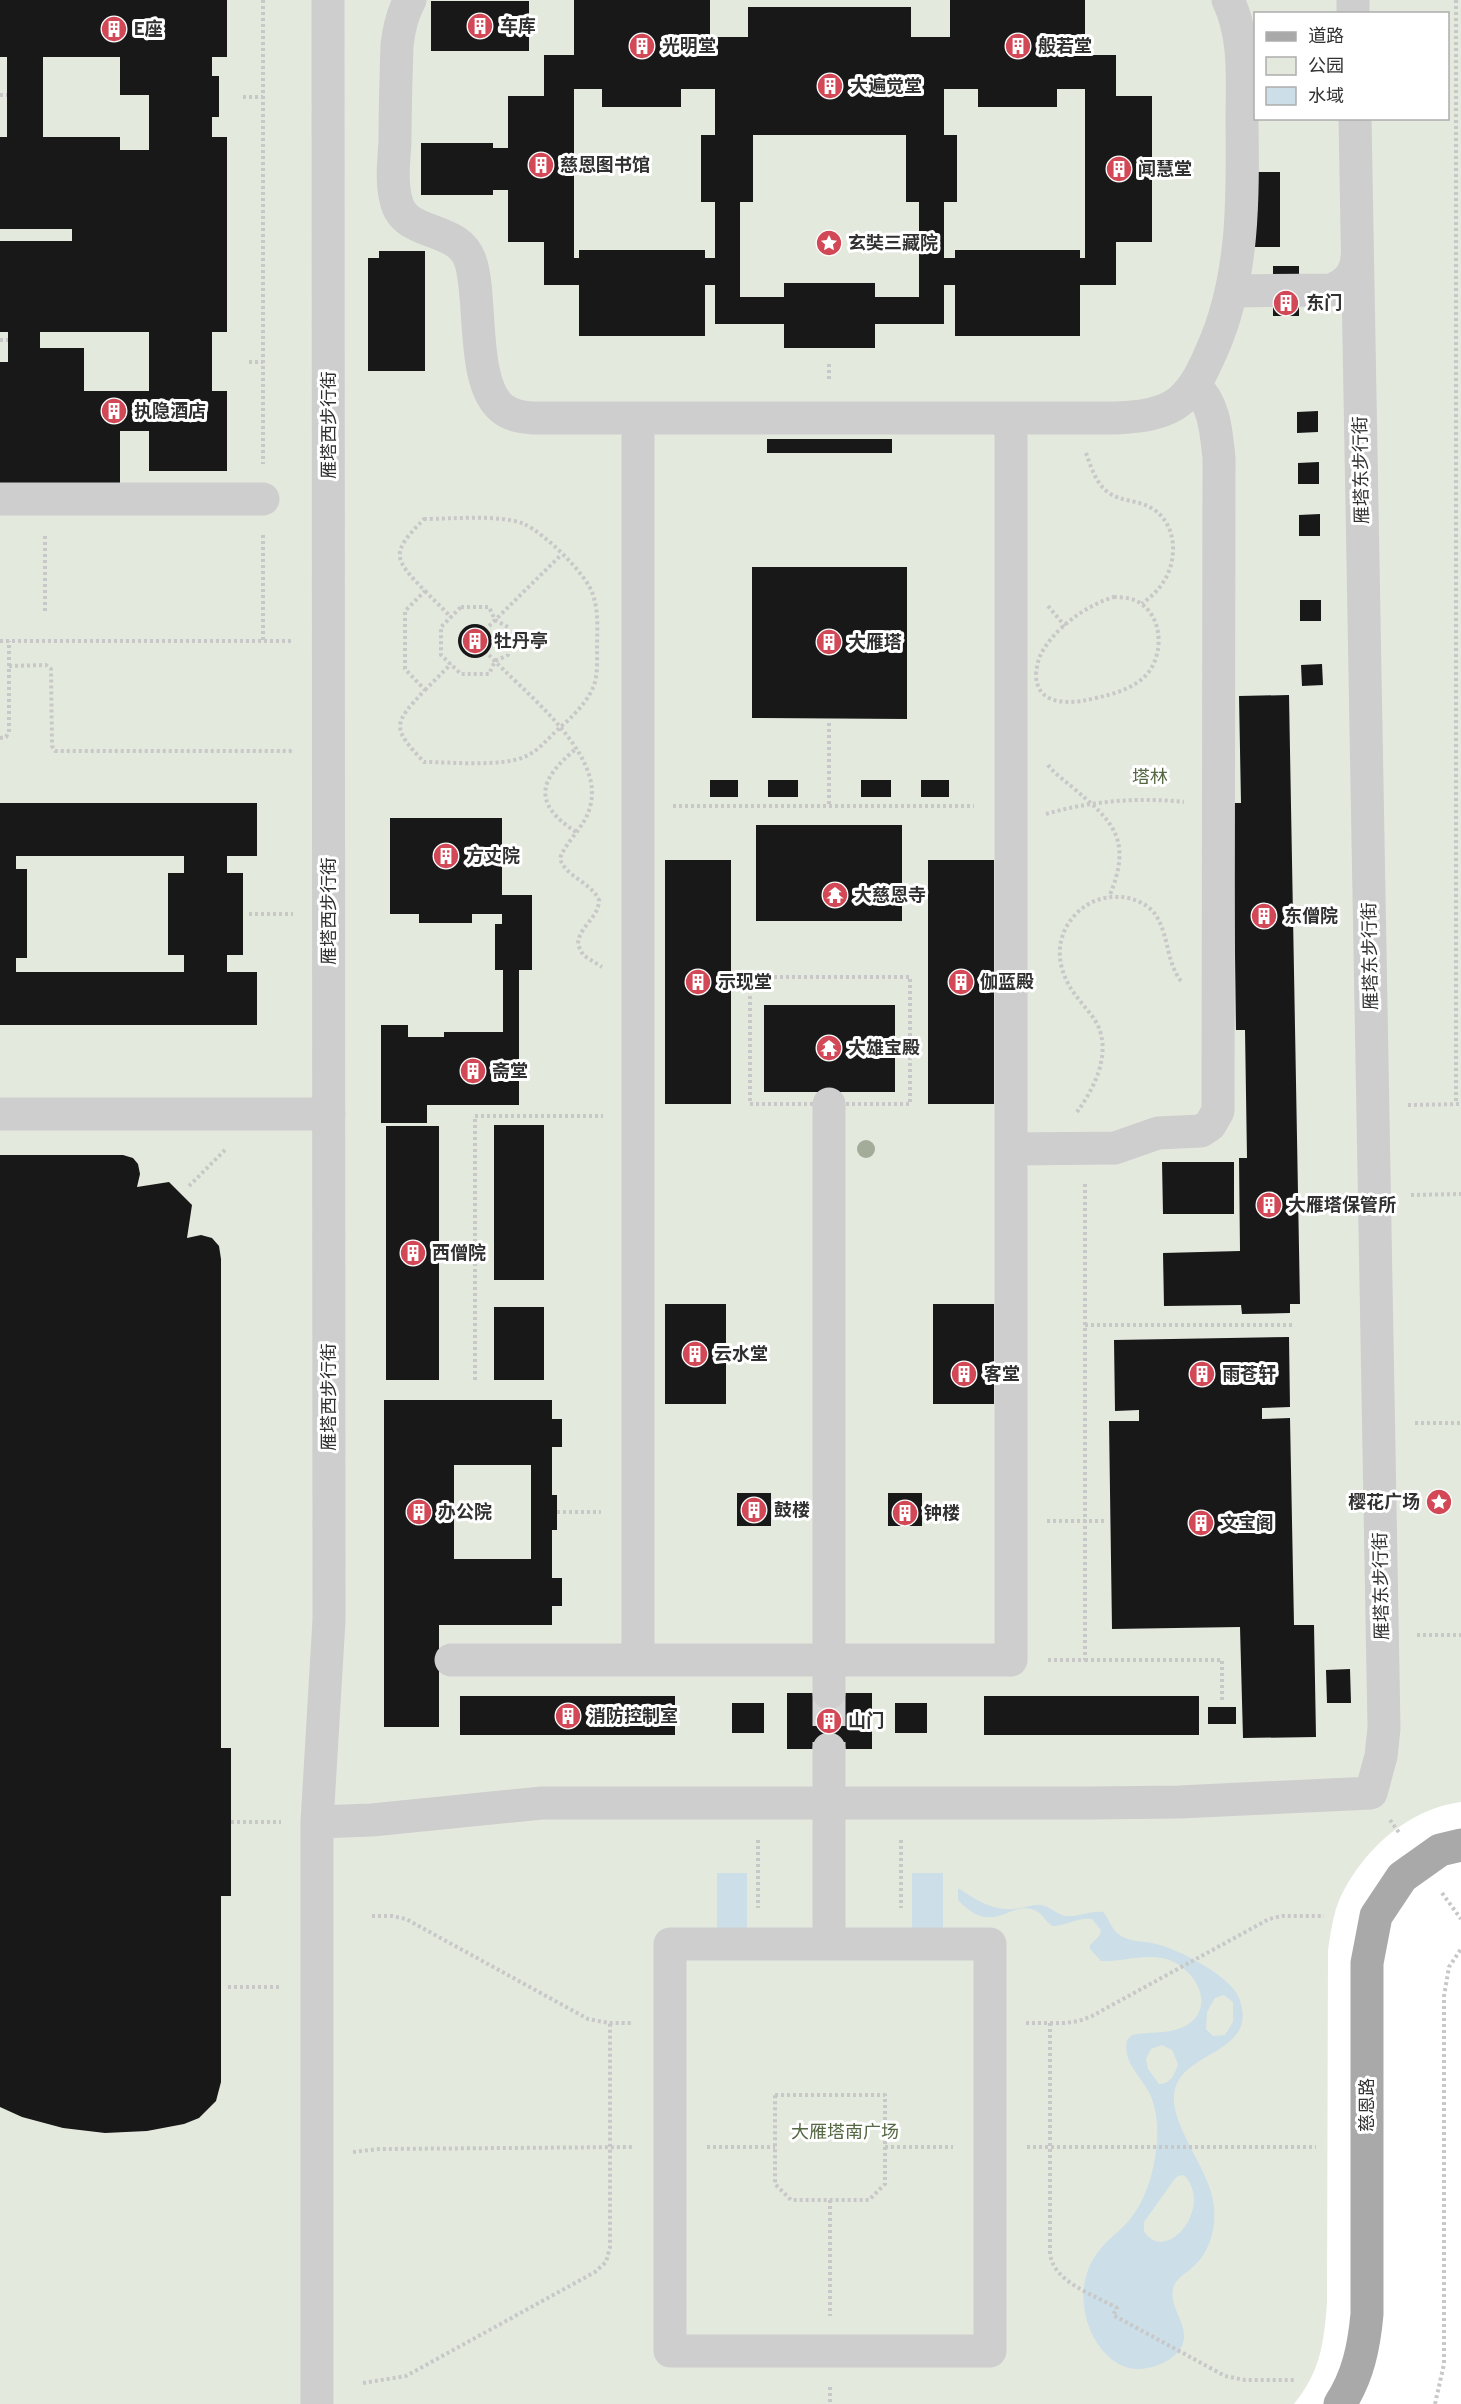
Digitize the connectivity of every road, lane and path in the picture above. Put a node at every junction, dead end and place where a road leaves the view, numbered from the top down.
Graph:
1 (263, 0) edge
2 (328, 0) edge
3 (410, 0) edge
4 (1228, 0) edge
5 (1456, 0) edge
6 (0, 95) edge
7 (7, 95) dead end
8 (243, 97) dead end
9 (263, 97) junction
10 (1355, 120) edge
11 (1357, 257) junction
12 (1232, 291) junction
13 (0, 340) edge
14 (8, 340) dead end
15 (249, 362) dead end
16 (263, 362) junction
17 (1194, 385) junction
18 (638, 418) junction
19 (1011, 418) junction
20 (1073, 418) junction
21 (0, 499) edge
22 (263, 499) junction
23 (45, 532) dead end
24 (561, 555) junction
25 (425, 591) junction
26 (1142, 604) junction
27 (45, 614) dead end
28 (451, 617) junction
29 (495, 620) junction
30 (489, 626) dead end
31 (0, 641) edge
32 (9, 641) junction
33 (263, 641) junction
34 (329, 641) junction
35 (489, 655) dead end
36 (495, 661) junction
37 (451, 664) junction
38 (9, 666) junction
39 (425, 690) junction
40 (1048, 699) junction
41 (1044, 704) dead end
42 (830, 723) dead end
43 (561, 727) junction
44 (0, 738) edge
45 (577, 748) junction
46 (329, 751) junction
47 (1046, 763) dead end
48 (1093, 804) junction
49 (1219, 805) junction
50 (638, 806) junction
51 (830, 806) junction
52 (1011, 815) junction
53 (576, 832) junction
54 (1109, 897) junction
55 (249, 914) dead end
56 (329, 914) junction
57 (638, 981) junction
58 (1218, 993) junction
59 (830, 1104) junction
60 (1458, 1104) edge
61 (1373, 1105) junction
62 (0, 1114) edge
63 (329, 1114) junction
64 (638, 1116) junction
65 (1052, 1148) junction
66 (1011, 1149) junction
67 (1086, 1149) junction
68 (1461, 1194) edge
69 (1374, 1195) junction
70 (1086, 1325) junction
71 (1293, 1325) dead end
72 (475, 1380) dead end
73 (1378, 1423) junction
74 (1461, 1423) edge
75 (557, 1512) dead end
76 (638, 1512) junction
77 (1011, 1521) junction
78 (1086, 1521) junction
79 (1107, 1521) dead end
80 (451, 1660) dead end
81 (638, 1660) junction
82 (830, 1660) junction
83 (1011, 1660) junction
84 (1086, 1660) junction
85 (830, 1693) tunnel mouth
86 (1222, 1700) dead end
87 (830, 1749) tunnel mouth
88 (758, 1803) junction
89 (830, 1803) junction
90 (901, 1803) junction
91 (231, 1822) dead end
92 (317, 1822) junction
93 (1461, 1845) edge
94 (372, 1916) dead end
95 (1324, 1916) dead end
96 (758, 1944) junction
97 (830, 1944) junction
98 (901, 1944) junction
99 (1461, 1949) edge
100 (228, 1988) dead end
101 (317, 1988) junction
102 (610, 2022) junction
103 (670, 2022) junction
104 (990, 2022) junction
105 (1050, 2022) junction
106 (610, 2147) junction
107 (670, 2147) junction
108 (775, 2147) junction
109 (885, 2147) junction
110 (990, 2147) junction
111 (1050, 2147) junction
112 (1316, 2147) dead end
113 (317, 2157) junction
114 (830, 2200) junction
115 (830, 2351) junction
116 (1296, 2380) dead end
117 (363, 2383) dead end
118 (317, 2404) edge
119 (830, 2404) edge
120 (1340, 2404) edge
121 (1435, 2404) edge

1 - 9 path
2 - 34 street, 雁塔西步行街
3 - 18 street
4 - 12 street
5 - 60 path
6 - 7 path
8 - 9 path
9 - 16 path
10 - 11 street, 雁塔东步行街
11 - 12 street
11 - 61 street, 雁塔东步行街
12 - 17 street
13 - 14 path
15 - 16 path
16 - 22 path
17 - 20 street
17 - 49 street
18 - 19 street
18 - 50 street
19 - 20 street
19 - 52 street
20 - 26 path
21 - 22 street
22 - 33 path
23 - 27 path
24 - 25 path
24 - 29 path
24 - 43 path
25 - 28 path
25 - 39 path
26 - 40 path
26 - 40 path
28 - 29 path
28 - 37 path
29 - 30 path
29 - 36 path
31 - 32 path
32 - 33 path
32 - 38 path
33 - 34 path
34 - 46 street, 雁塔西步行街
35 - 36 path
36 - 37 path
36 - 43 path
37 - 39 path
38 - 44 path
38 - 46 path
39 - 43 path
40 - 41 path
42 - 51 path
43 - 45 path
45 - 53 path
45 - 53 path
46 - 56 street, 雁塔西步行街
47 - 48 path
48 - 49 path
48 - 52 path
48 - 54 path
49 - 58 street
50 - 51 path
50 - 57 street
51 - 52 path
52 - 66 street
53 - 57 path
54 - 58 path
54 - 65 path
55 - 56 path
56 - 63 street, 雁塔西步行街
57 - 64 street
58 - 67 street
59 - 59 path
59 - 82 street
60 - 61 path
61 - 69 street, 雁塔东步行街
62 - 63 street
63 - 92 street, 雁塔西步行街
64 - 72 path
64 - 76 street
65 - 66 street
65 - 67 street
66 - 77 street
67 - 70 path
68 - 69 path
69 - 73 street, 雁塔东步行街
70 - 71 path
70 - 78 path
73 - 74 path
73 - 90 street, 雁塔东步行街
75 - 76 path
76 - 81 street
77 - 78 path
77 - 83 street
78 - 79 path
78 - 84 path
80 - 81 street
81 - 82 street
82 - 83 street
82 - 85 street
83 - 84 path
84 - 86 path
87 - 89 street
88 - 89 street
88 - 92 street
88 - 96 path
89 - 90 street
89 - 97 street
90 - 98 path
91 - 92 path
92 - 101 street, 雁塔西步行街
93 - 120 main road, 慈恩路
94 - 102 path
95 - 105 path
96 - 97 street
96 - 103 street
97 - 98 street
98 - 104 street
99 - 121 path
100 - 101 path
101 - 113 street, 雁塔西步行街
102 - 103 path
102 - 106 path
103 - 107 street
104 - 105 path
104 - 110 street
105 - 111 path
106 - 107 path
106 - 113 path
106 - 117 path
107 - 108 path
107 - 115 street
108 - 109 path
108 - 114 path
109 - 110 path
109 - 114 path
110 - 111 path
110 - 115 street
111 - 112 path
111 - 116 path
113 - 118 street, 雁塔西步行街
114 - 115 path
115 - 119 path

